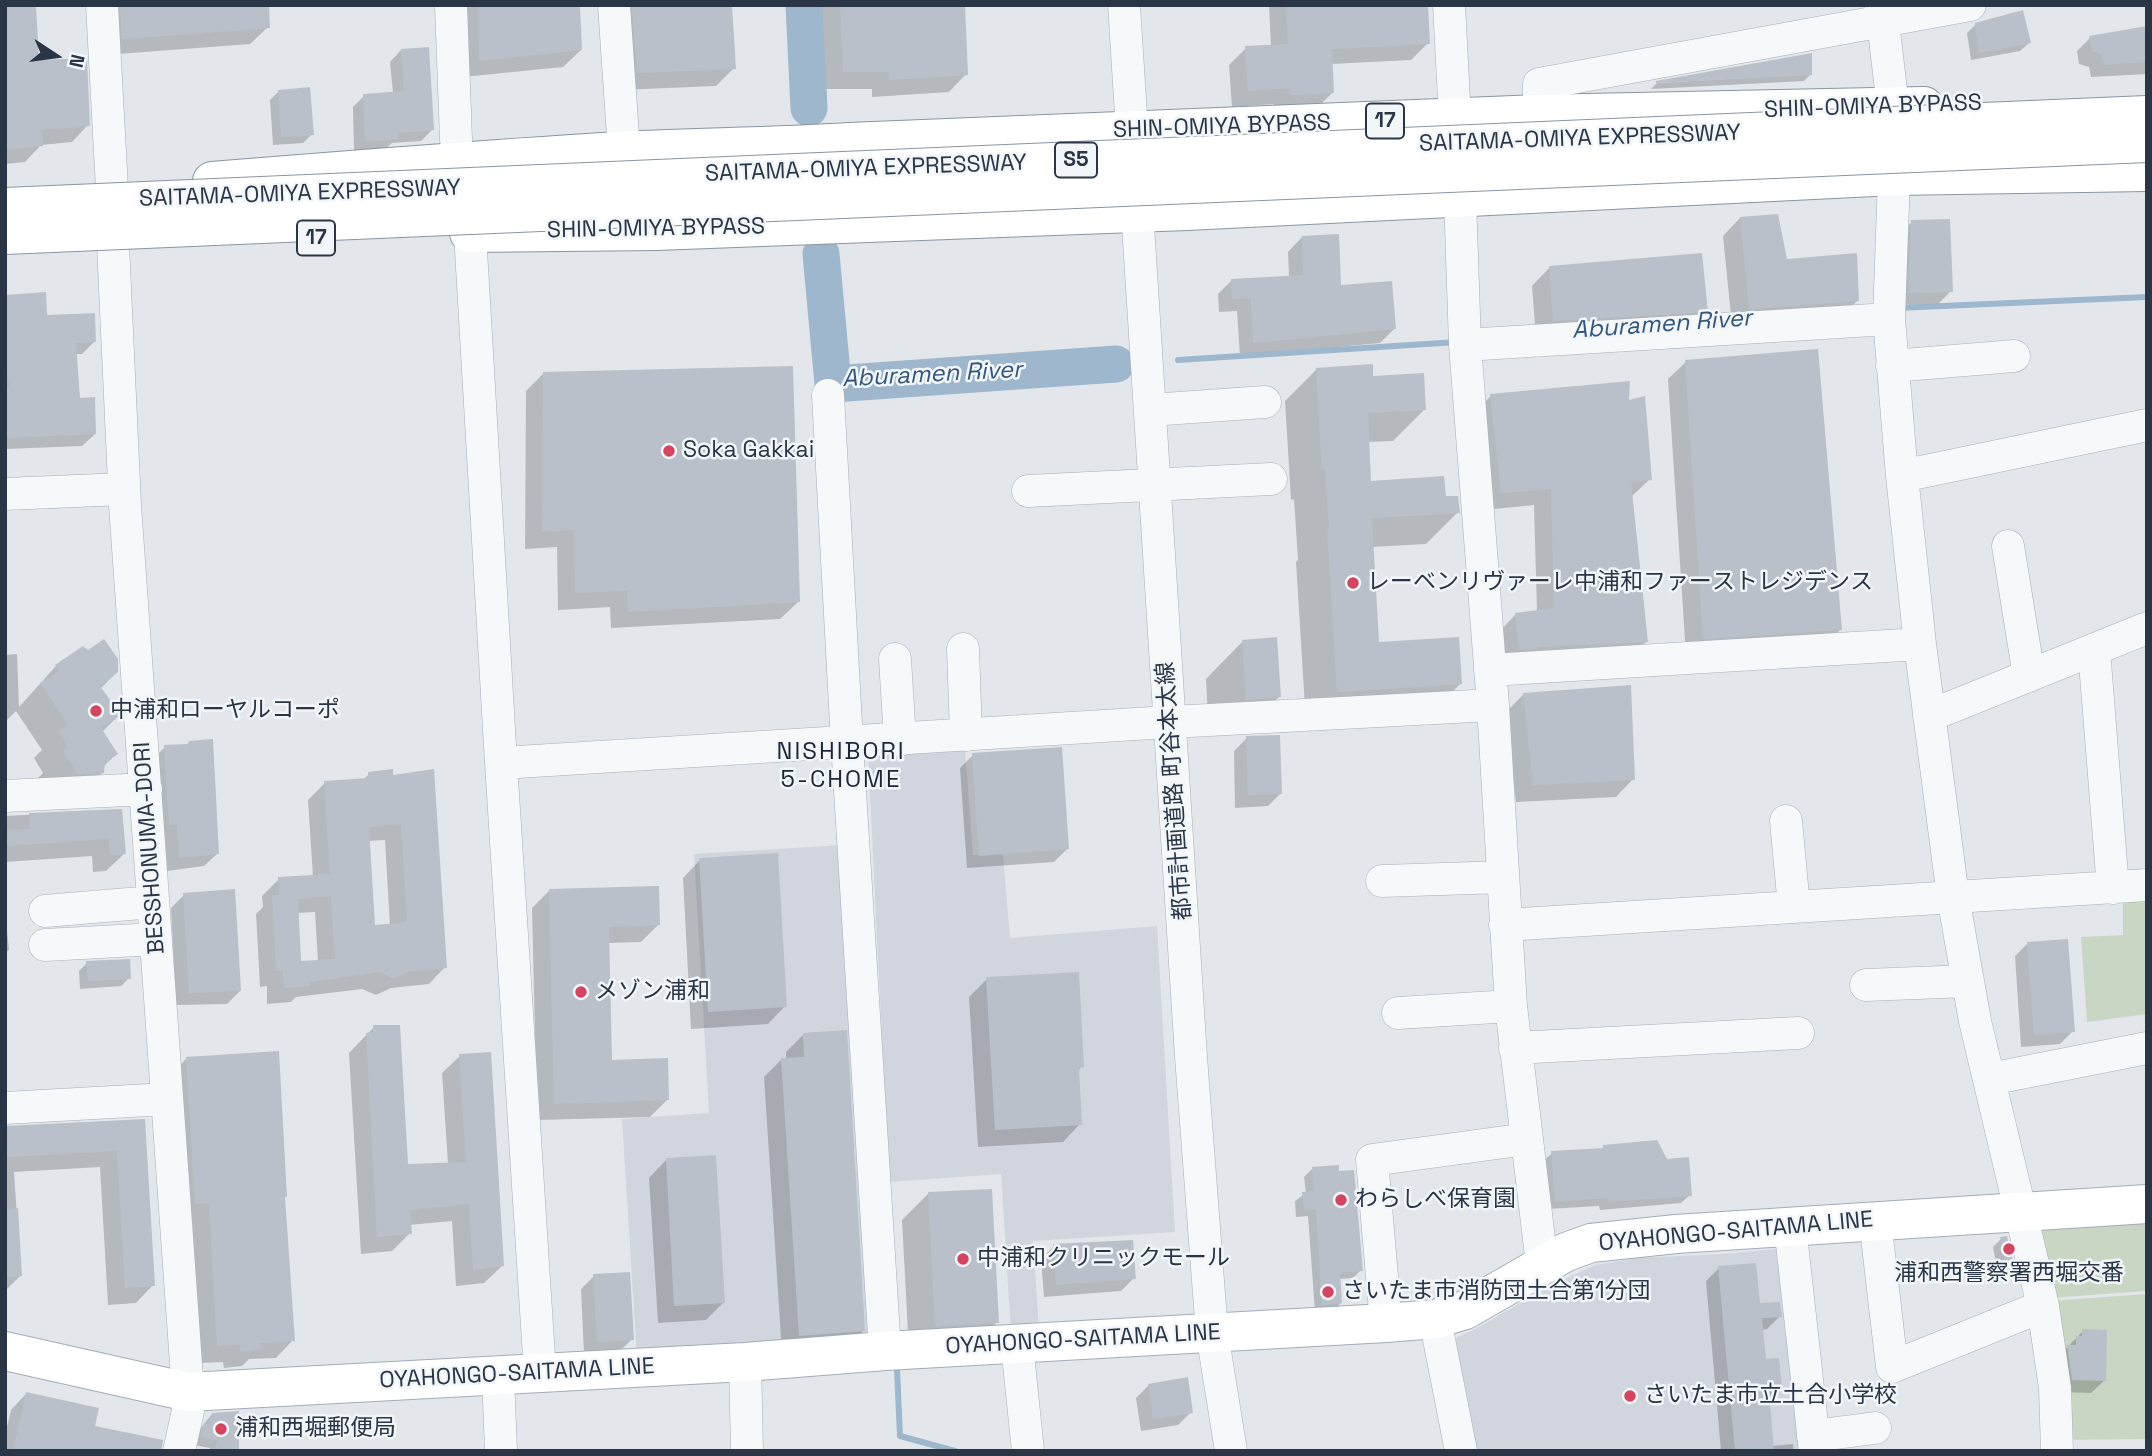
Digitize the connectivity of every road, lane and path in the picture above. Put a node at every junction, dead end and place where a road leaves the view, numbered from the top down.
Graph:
1 (102, 5) edge
2 (452, 5) edge
3 (614, 5) edge
4 (1124, 5) edge
5 (1448, 5) edge
6 (1970, 5) edge
7 (1882, 14) edge
8 (2147, 97) edge
9 (1893, 107) junction
10 (1539, 114) junction
11 (2147, 115) edge
12 (1455, 119) junction
13 (456, 140) dead end
14 (2147, 143) edge
15 (624, 151) junction
16 (1136, 170) junction
17 (2147, 172) edge
18 (1894, 176) junction
19 (112, 189) junction
20 (5, 193) edge
21 (1460, 197) junction
22 (5, 206) edge
23 (628, 231) junction
24 (470, 233) junction
25 (5, 235) edge
26 (113, 245) junction
27 (5, 249) edge
28 (1889, 312) junction
29 (1465, 343) junction
30 (2014, 356) dead end
31 (1892, 366) junction
32 (828, 395) dead end
33 (1265, 402) dead end
34 (1150, 410) junction
35 (2147, 425) edge
36 (1902, 476) junction
37 (1271, 479) dead end
38 (1155, 485) junction
39 (124, 489) junction
40 (1028, 491) dead end
41 (5, 494) edge
42 (2008, 546) dead end
43 (2147, 628) edge
44 (1920, 644) junction
45 (963, 649) dead end
46 (2094, 650) junction
47 (895, 659) dead end
48 (1490, 670) junction
49 (2029, 676) junction
50 (1493, 705) junction
51 (1929, 716) junction
52 (1171, 722) junction
53 (966, 735) junction
54 (900, 740) junction
55 (846, 743) junction
56 (501, 763) junction
57 (146, 789) junction
58 (5, 796) edge
59 (1786, 821) dead end
60 (1503, 877) junction
61 (1382, 881) dead end
62 (2147, 886) edge
63 (2113, 888) junction
64 (1953, 897) junction
65 (153, 902) junction
66 (1794, 907) junction
67 (44, 911) dead end
68 (1505, 925) junction
69 (156, 939) junction
70 (45, 945) dead end
71 (1968, 981) junction
72 (1866, 985) dead end
73 (1511, 1006) junction
74 (1398, 1013) dead end
75 (1798, 1032) dead end
76 (1516, 1048) junction
77 (2147, 1048) edge
78 (1990, 1079) junction
79 (167, 1099) junction
80 (5, 1108) edge
81 (1527, 1139) junction
82 (2147, 1204) edge
83 (2022, 1211) junction
84 (1875, 1220) junction
85 (1790, 1226) junction
86 (1542, 1264) junction
87 (2043, 1306) junction
88 (1435, 1319) junction
89 (1386, 1323) junction
90 (1212, 1333) junction
91 (1017, 1345) junction
92 (5, 1351) edge
93 (885, 1351) junction
94 (745, 1362) junction
95 (540, 1373) junction
96 (498, 1376) junction
97 (188, 1392) junction
98 (1875, 1428) dead end
99 (1814, 1443) edge
100 (179, 1451) edge
101 (501, 1451) edge
102 (747, 1451) edge
103 (1028, 1451) edge
104 (1231, 1451) edge
105 (1461, 1451) edge
106 (2057, 1451) edge

1 - 19 street
2 - 13 street
3 - 15 street
4 - 16 street, 都市計画道路 町谷本太線
5 - 12 street
6 - 7 street
7 - 9 street
7 - 10 street
8 - 9 main road, SHIN-OMIYA BYPASS / 17
9 - 10 main road, SHIN-OMIYA BYPASS / 17
10 - 12 main road, SHIN-OMIYA BYPASS / 17
11 - 22 main road, SAITAMA-OMIYA EXPRESSWAY / S5, bridge
12 - 16 main road, SHIN-OMIYA BYPASS / 17
14 - 25 main road, SAITAMA-OMIYA EXPRESSWAY / S5, bridge
15 - 16 main road
15 - 19 main road
15 - 23 main road
16 - 21 main road
16 - 23 main road, SHIN-OMIYA BYPASS / 17
16 - 34 street, 都市計画道路 町谷本太線
17 - 18 main road
18 - 21 main road
18 - 28 street
19 - 20 main road
21 - 29 street
23 - 24 main road, SHIN-OMIYA BYPASS / 17
24 - 26 main road, SHIN-OMIYA BYPASS / 17
24 - 56 street
26 - 27 main road, SHIN-OMIYA BYPASS / 17
26 - 39 street, BESSHONUMA-DORI
28 - 29 street
28 - 31 street
29 - 48 street
30 - 31 street
31 - 36 street
32 - 55 street
33 - 34 street
34 - 38 street, 都市計画道路 町谷本太線
35 - 36 street
36 - 44 street
37 - 38 street
38 - 40 street
38 - 52 street, 都市計画道路 町谷本太線
39 - 41 street
39 - 57 street, BESSHONUMA-DORI
42 - 49 street
43 - 46 street
44 - 48 street
44 - 51 street
45 - 53 street
46 - 49 street
46 - 63 street
47 - 54 street
48 - 50 street
49 - 51 street
50 - 52 street
50 - 60 street
51 - 64 street
52 - 53 street
52 - 90 street, 都市計画道路 町谷本太線
53 - 54 street
54 - 55 street
55 - 56 street
55 - 93 street
56 - 95 street
57 - 58 street
57 - 65 street, BESSHONUMA-DORI
59 - 66 street
60 - 61 street
60 - 68 street
62 - 63 street
63 - 64 street
64 - 66 street
64 - 71 street
65 - 67 street
65 - 69 street, BESSHONUMA-DORI
66 - 68 street
68 - 73 street
69 - 70 street
69 - 79 street, BESSHONUMA-DORI
71 - 72 street
71 - 78 street
73 - 74 street
73 - 76 street
75 - 76 street
76 - 81 street
77 - 78 street
78 - 83 street
79 - 80 street
79 - 97 street, BESSHONUMA-DORI
81 - 86 street
81 - 89 street
82 - 83 main road, OYAHONGO-SAITAMA LINE
83 - 84 main road, OYAHONGO-SAITAMA LINE
83 - 87 street
84 - 85 main road, OYAHONGO-SAITAMA LINE
84 - 87 street
85 - 86 main road, OYAHONGO-SAITAMA LINE
85 - 99 street
86 - 88 main road, OYAHONGO-SAITAMA LINE
87 - 106 street
88 - 89 main road, OYAHONGO-SAITAMA LINE
88 - 105 street
89 - 90 main road, OYAHONGO-SAITAMA LINE
90 - 91 main road, OYAHONGO-SAITAMA LINE
90 - 104 street, 都市計画道路 町谷本太線
91 - 93 main road, OYAHONGO-SAITAMA LINE
91 - 103 street
92 - 97 main road, OYAHONGO-SAITAMA LINE
93 - 94 main road, OYAHONGO-SAITAMA LINE
94 - 95 main road, OYAHONGO-SAITAMA LINE
94 - 102 street
95 - 96 main road, OYAHONGO-SAITAMA LINE
96 - 97 main road, OYAHONGO-SAITAMA LINE
96 - 101 street
97 - 100 street, BESSHONUMA-DORI
98 - 99 street

